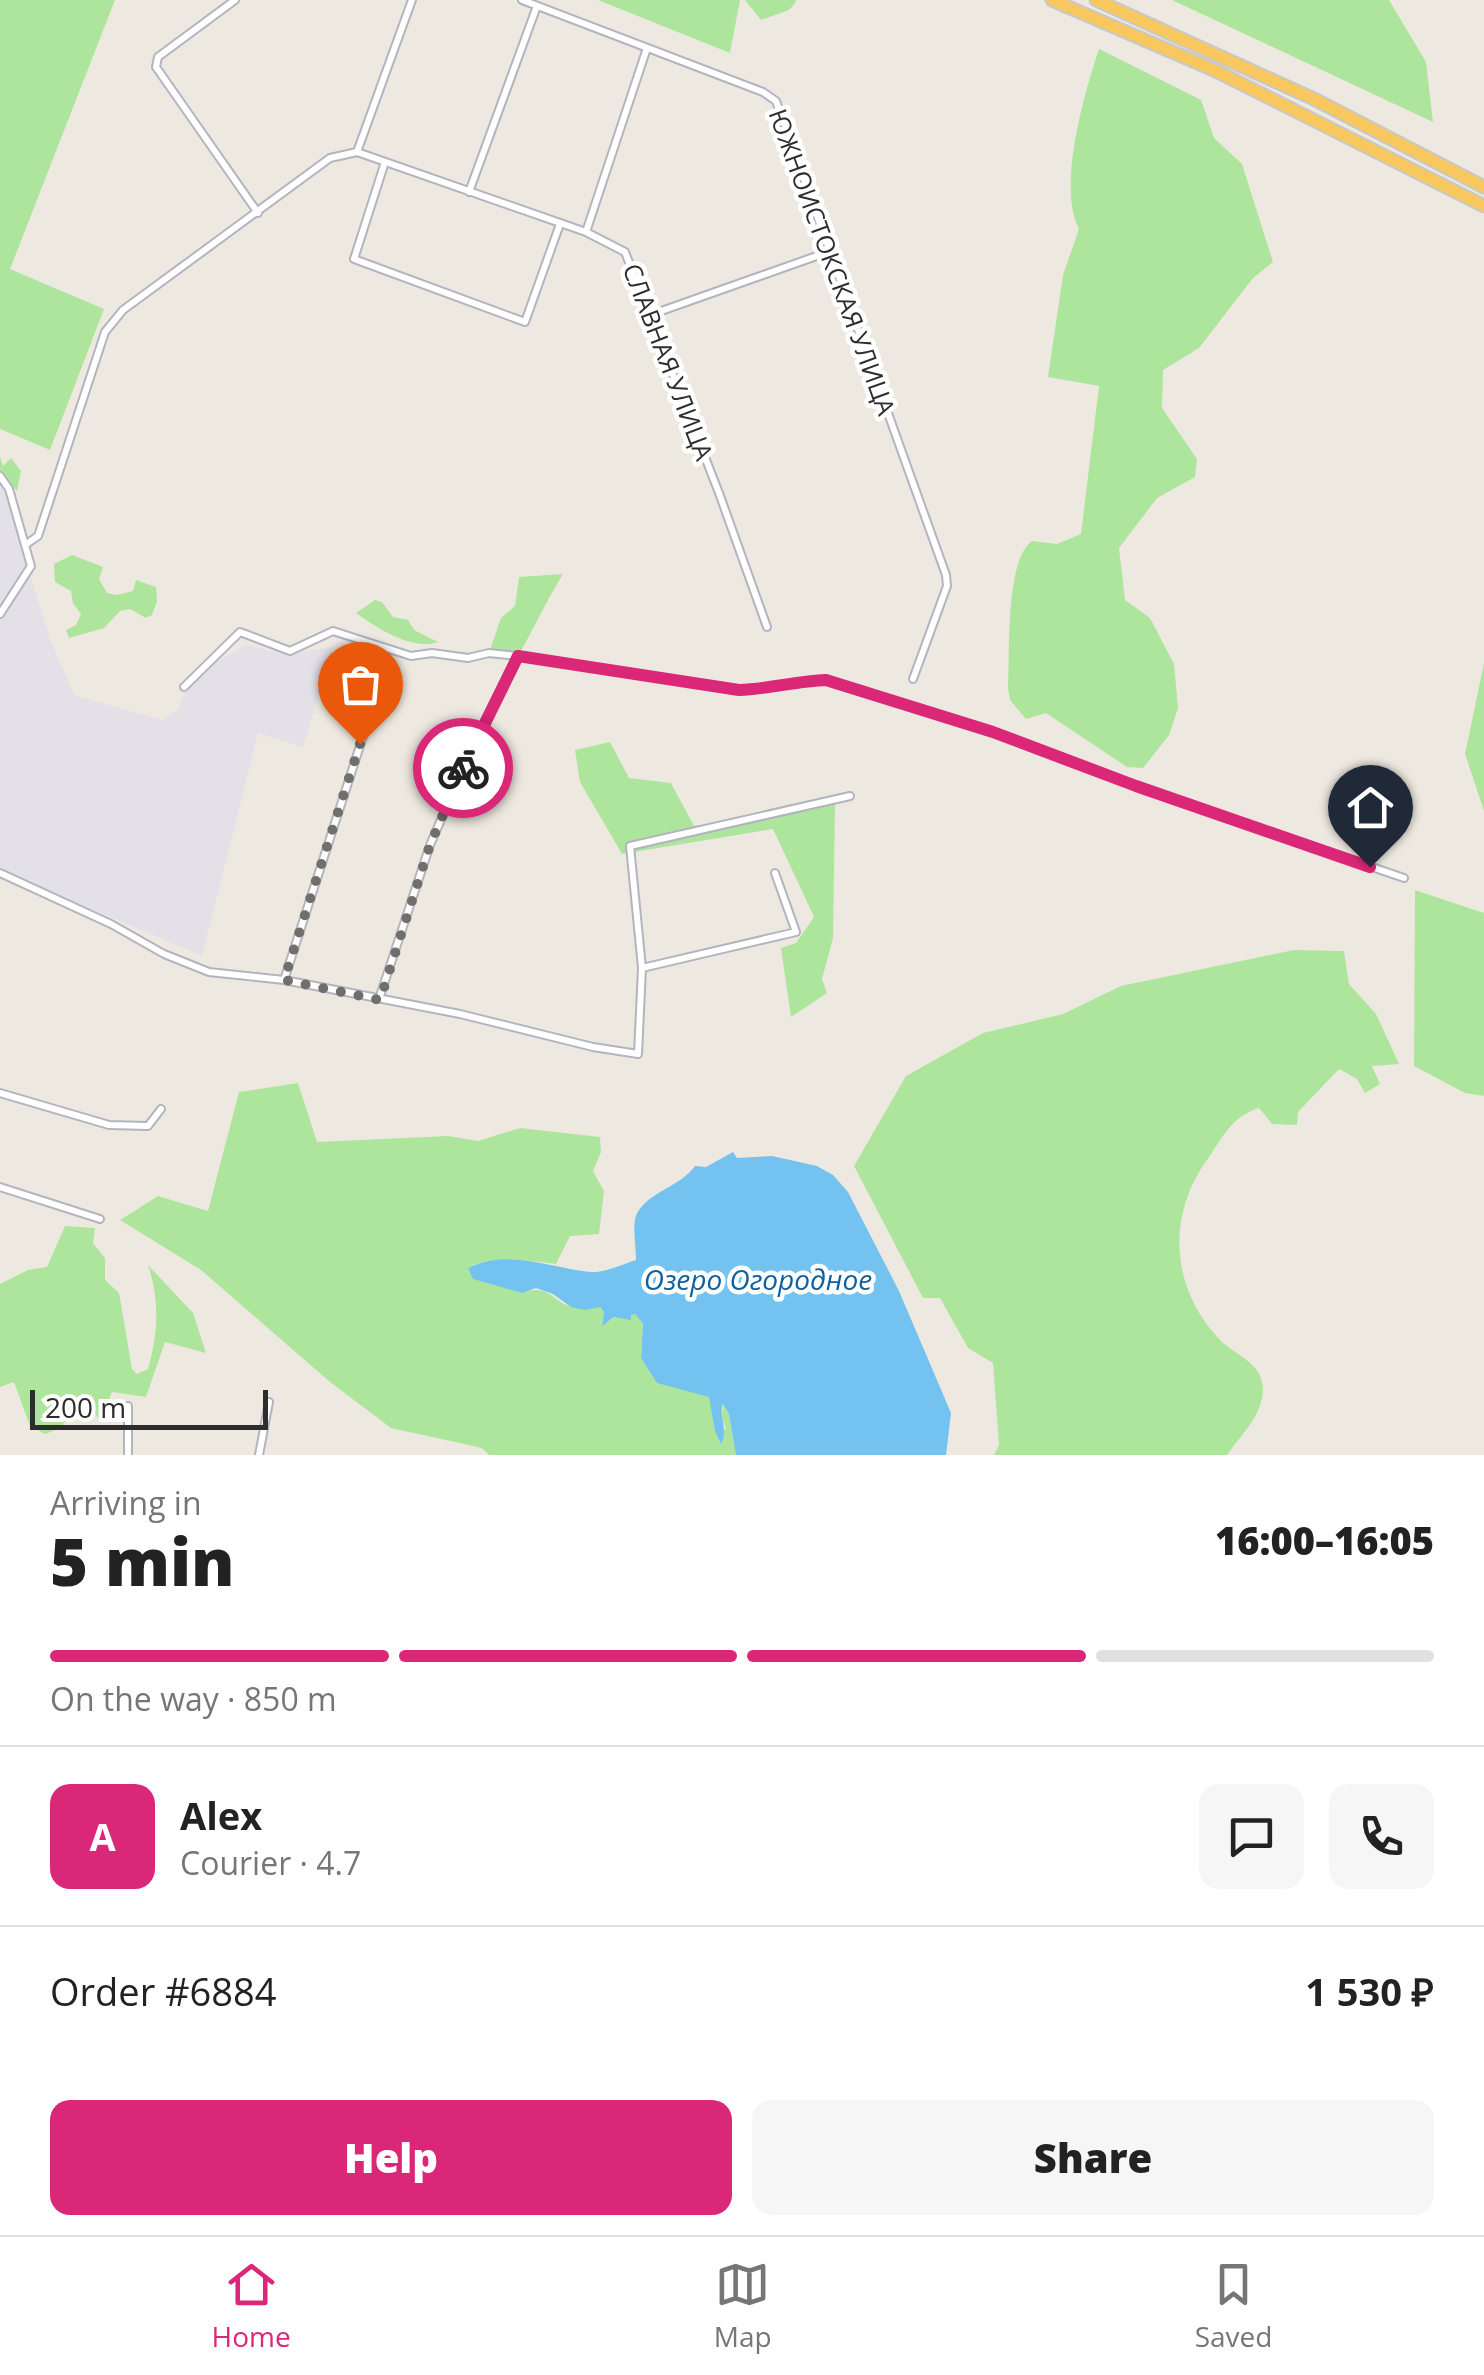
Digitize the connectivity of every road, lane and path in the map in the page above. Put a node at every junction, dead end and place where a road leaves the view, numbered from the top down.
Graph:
1 (235, 0) edge
2 (412, 0) edge
3 (522, 0) edge
4 (1052, 0) edge
5 (1096, 0) edge
6 (537, 6) junction
7 (647, 48) junction
8 (357, 152) junction
9 (385, 162) junction
10 (1484, 187) edge
11 (470, 192) junction
12 (1484, 206) edge
13 (258, 213) junction
14 (560, 224) junction
15 (586, 232) junction
16 (828, 252) junction
17 (650, 315) junction
18 (0, 476) edge
19 (25, 545) junction
20 (0, 614) edge
21 (767, 627) dead end
22 (518, 656) junction
23 (913, 679) dead end
24 (184, 687) dead end
25 (370, 714) dead end
26 (850, 796) dead end
27 (0, 873) edge
28 (776, 873) dead end
29 (1404, 878) dead end
30 (642, 968) junction
31 (284, 980) junction
32 (380, 1000) junction
33 (0, 1092) edge
34 (161, 1109) dead end
35 (0, 1187) edge
36 (100, 1219) dead end
37 (270, 1402) dead end
38 (128, 1406) dead end
39 (128, 1455) edge
40 (260, 1455) edge

1 - 13 street
2 - 8 street
3 - 6 street, ЮЖНОИСТОКСКАЯ УЛИЦА
4 - 12 highway
5 - 10 highway
6 - 7 street, ЮЖНОИСТОКСКАЯ УЛИЦА
6 - 11 street
7 - 15 street
7 - 16 street, ЮЖНОИСТОКСКАЯ УЛИЦА
8 - 9 street, СЛАВНАЯ УЛИЦА
8 - 13 street
9 - 11 street, СЛАВНАЯ УЛИЦА
9 - 14 street
11 - 14 street, СЛАВНАЯ УЛИЦА
13 - 19 street
14 - 15 street, СЛАВНАЯ УЛИЦА
15 - 17 street, СЛАВНАЯ УЛИЦА
16 - 17 street
16 - 23 street, ЮЖНОИСТОКСКАЯ УЛИЦА
17 - 21 street, СЛАВНАЯ УЛИЦА
18 - 19 street
19 - 20 street
22 - 24 street
22 - 29 street
22 - 32 street
25 - 31 street
26 - 30 street
27 - 31 street
28 - 30 street
30 - 32 street
31 - 32 street
33 - 34 street
35 - 36 street
37 - 40 street
38 - 39 street

